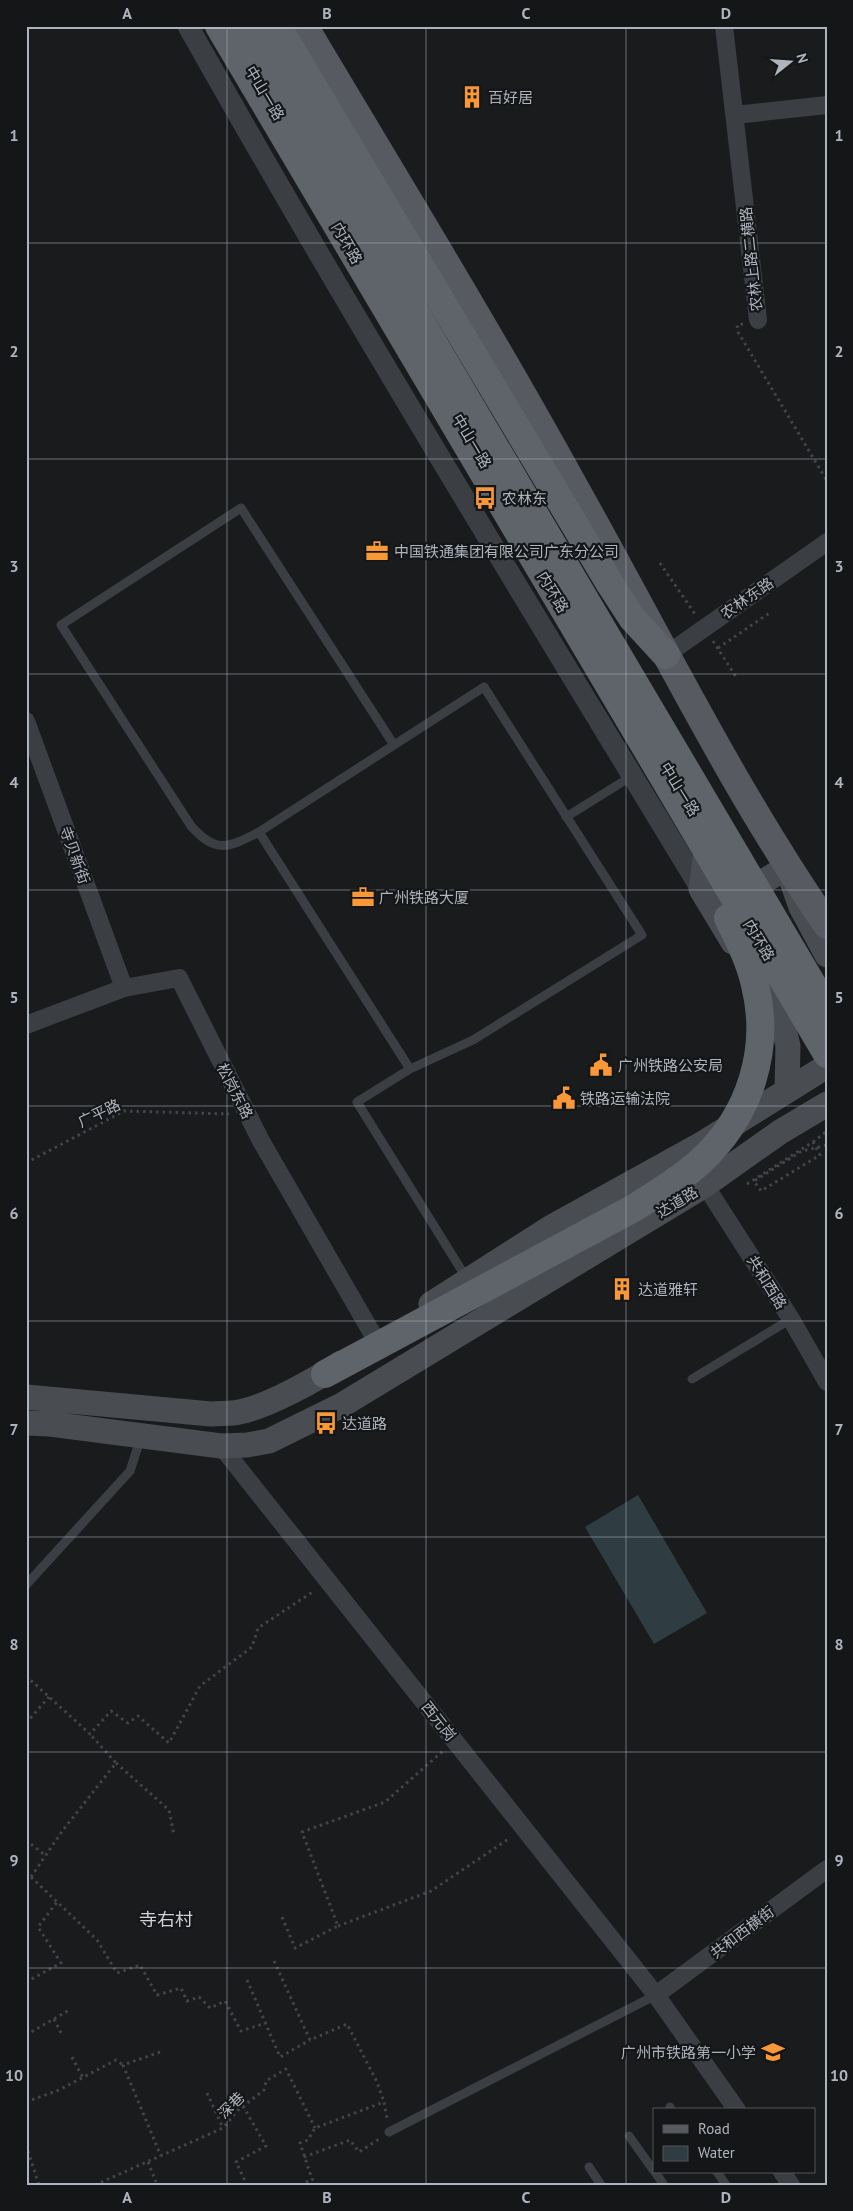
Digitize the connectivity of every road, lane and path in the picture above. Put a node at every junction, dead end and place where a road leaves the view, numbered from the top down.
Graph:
1 (188, 26) edge
2 (219, 26) edge
3 (225, 26) edge
4 (246, 26) edge
5 (277, 26) edge
6 (304, 26) edge
7 (724, 26) edge
8 (827, 105) edge
9 (735, 115) junction
10 (758, 320) joint
11 (827, 482) edge
12 (827, 542) edge
13 (660, 563) dead end
14 (702, 609) dead end
15 (771, 612) dead end
16 (694, 614) junction
17 (697, 618) dead end
18 (709, 635) dead end
19 (718, 648) junction
20 (666, 655) junction
21 (736, 677) dead end
22 (26, 721) edge
23 (634, 729) junction
24 (394, 745) junction
25 (661, 758) junction
26 (632, 776) junction
27 (566, 817) junction
28 (259, 832) junction
29 (708, 834) junction
30 (787, 867) junction
31 (700, 889) junction
32 (743, 894) junction
33 (827, 925) edge
34 (827, 955) edge
35 (124, 988) junction
36 (827, 1008) edge
37 (26, 1025) edge
38 (827, 1036) edge
39 (827, 1054) edge
40 (827, 1066) edge
41 (410, 1068) junction
42 (787, 1090) junction
43 (827, 1104) edge
44 (248, 1115) junction
45 (799, 1120) junction
46 (827, 1121) edge
47 (827, 1131) edge
48 (813, 1142) junction
49 (827, 1146) edge
50 (26, 1163) edge
51 (705, 1185) junction
52 (740, 1188) dead end
53 (468, 1281) junction
54 (791, 1319) junction
55 (376, 1340) junction
56 (324, 1374) junction
57 (692, 1380) dead end
58 (827, 1382) edge
59 (26, 1397) edge
60 (26, 1423) edge
61 (141, 1437) junction
62 (221, 1446) junction
63 (328, 1581) junction
64 (26, 1585) edge
65 (26, 1676) edge
66 (50, 1697) junction
67 (26, 1723) edge
68 (90, 1734) junction
69 (455, 1741) junction
70 (116, 1763) junction
71 (524, 1828) junction
72 (174, 1835) dead end
73 (26, 1840) edge
74 (46, 1856) junction
75 (827, 1869) edge
76 (31, 1877) junction
77 (26, 1881) edge
78 (57, 1902) junction
79 (282, 1917) dead end
80 (338, 1926) junction
81 (274, 1961) dead end
82 (247, 1980) dead end
83 (26, 1982) edge
84 (656, 1995) junction
85 (70, 2009) dead end
86 (54, 2019) junction
87 (266, 2023) junction
88 (26, 2035) edge
89 (62, 2035) dead end
90 (310, 2040) junction
91 (160, 2052) dead end
92 (72, 2057) dead end
93 (123, 2065) junction
94 (83, 2078) junction
95 (207, 2093) dead end
96 (26, 2102) edge
97 (384, 2102) junction
98 (243, 2106) junction
99 (737, 2108) edge
100 (223, 2128) junction
101 (315, 2128) junction
102 (389, 2132) junction
103 (629, 2136) dead end
104 (26, 2145) edge
105 (161, 2156) junction
106 (304, 2157) junction
107 (148, 2162) junction
108 (588, 2167) dead end
109 (653, 2169) edge
110 (656, 2174) edge
111 (718, 2174) edge
112 (783, 2174) edge
113 (312, 2179) junction
114 (156, 2182) dead end
115 (39, 2185) edge
116 (95, 2185) edge
117 (247, 2185) edge
118 (300, 2185) edge
119 (318, 2185) edge
120 (601, 2185) edge
121 (664, 2185) edge
122 (726, 2185) edge
123 (791, 2185) edge

1 - 26 street
2 - 23 highway, 内环路
3 - 25 main road, 中山一路
4 - 36 highway, 内环路
5 - 20 highway
6 - 20 main road
7 - 9 street, 农林上路二横路
8 - 9 street
9 - 10 street, 农林上路二横路
10 - 11 path, 农林上路二横路
12 - 20 street, 农林东路
13 - 16 path
14 - 16 path
15 - 19 path
16 - 17 path
18 - 19 path
19 - 21 path
20 - 30 main road
22 - 35 street, 寺贝新街
23 - 39 highway, 内环路
23 - 56 highway
24 - 27 lane
24 - 28 lane
24 - 28 lane
25 - 26 street
25 - 29 main road, 中山一路
26 - 27 lane
26 - 31 street
27 - 41 lane
28 - 41 lane
29 - 31 main road
29 - 32 main road, 中山一路
30 - 32 main road
30 - 33 main road
30 - 34 main road
31 - 42 main road
32 - 38 main road, 中山一路
35 - 37 street, 松岗东路
35 - 44 street, 松岗东路
40 - 42 main road
41 - 53 lane
42 - 53 main road
43 - 45 main road, 达道路
44 - 50 path, 广平路
44 - 55 street, 松岗东路
45 - 46 main road
45 - 51 main road, 达道路
47 - 48 path
48 - 49 path
48 - 52 path
51 - 54 street, 共和西路
51 - 62 main road, 达道路
53 - 55 main road
54 - 57 lane
54 - 58 street, 共和西路
55 - 56 main road
56 - 59 main road
60 - 61 main road, 达道路
61 - 62 main road, 达道路
61 - 64 lane
62 - 63 street, 西元岗
63 - 68 path
63 - 69 street, 西元岗
65 - 66 path
66 - 67 path
66 - 68 path
68 - 70 path
69 - 71 street, 西元岗
69 - 80 path
70 - 72 path
70 - 74 path
71 - 80 path
71 - 84 street, 西元岗
73 - 74 path
74 - 76 path
75 - 84 street, 共和西横街
76 - 77 path
76 - 78 path
78 - 83 path
78 - 87 path
79 - 80 path
81 - 90 path
82 - 87 path
84 - 99 street, 西元岗
84 - 102 lane
85 - 86 path
86 - 88 path
86 - 89 path
87 - 90 path
90 - 97 path
91 - 93 path
92 - 94 path
93 - 94 path
93 - 105 path
94 - 96 path
95 - 100 path
97 - 101 path
97 - 102 path
98 - 100 path, 深巷
98 - 101 path, 深巷
98 - 117 path
100 - 105 path, 深巷
101 - 106 path
102 - 106 path
103 - 109 lane
104 - 115 path
105 - 107 path, 深巷
106 - 113 path
107 - 114 path
107 - 116 path, 深巷
108 - 120 lane
110 - 121 lane
111 - 122 lane
112 - 123 street
113 - 118 path
113 - 119 path

